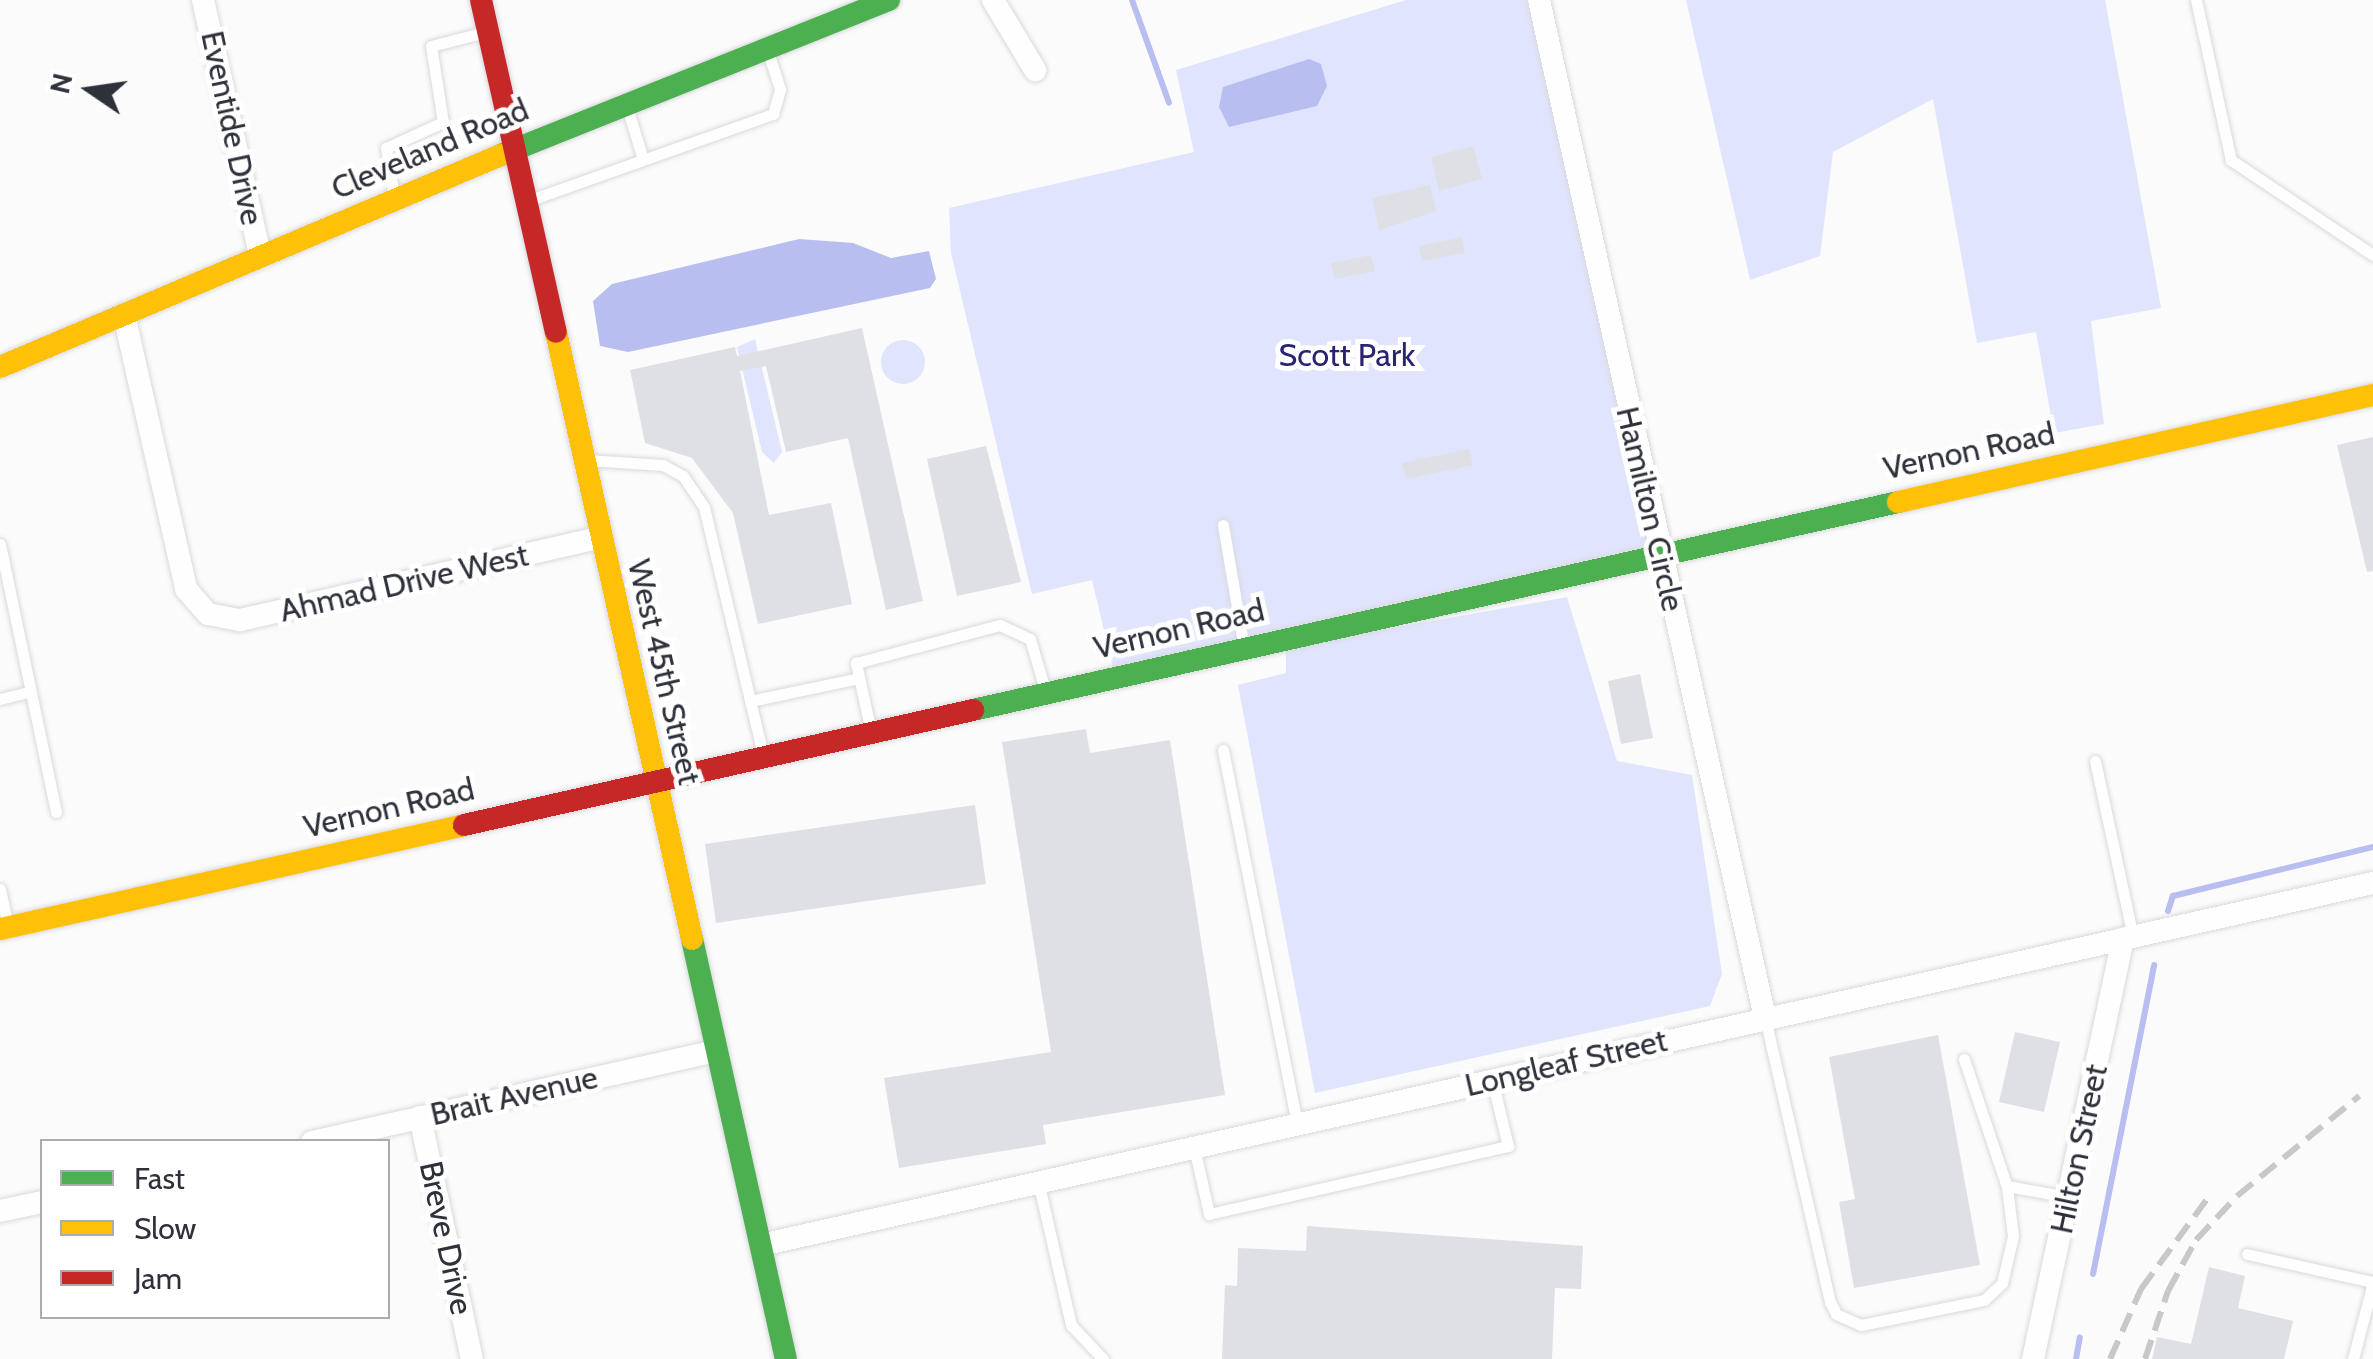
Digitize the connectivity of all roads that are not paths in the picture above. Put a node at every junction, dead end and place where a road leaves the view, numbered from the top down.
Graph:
1 (203, 0) edge
2 (482, 0) edge
3 (889, 0) edge
4 (993, 0) edge
5 (1539, 0) edge
6 (2196, 0) edge
7 (489, 31) junction
8 (767, 48) junction
9 (1035, 70) dead end
10 (626, 105) junction
11 (516, 150) junction
12 (642, 156) junction
13 (395, 200) junction
14 (526, 202) junction
15 (2373, 254) edge
16 (260, 256) junction
17 (124, 314) junction
18 (0, 366) edge
19 (2373, 394) edge
20 (582, 460) junction
21 (1222, 524) dead end
22 (599, 538) junction
23 (0, 544) edge
24 (1659, 552) junction
25 (6, 599) edge
26 (1244, 648) junction
27 (859, 678) junction
28 (28, 692) junction
29 (1046, 694) junction
30 (0, 698) edge
31 (750, 701) junction
32 (871, 732) junction
33 (1222, 750) dead end
34 (763, 757) junction
35 (2095, 761) dead end
36 (656, 781) junction
37 (56, 812) dead end
38 (2373, 883) edge
39 (0, 889) edge
40 (4, 928) edge
41 (2128, 938) junction
42 (1765, 1018) junction
43 (716, 1051) junction
44 (1964, 1060) dead end
45 (1492, 1080) junction
46 (420, 1118) junction
47 (1297, 1124) junction
48 (326, 1139) edge
49 (1194, 1147) junction
50 (1038, 1182) junction
51 (2007, 1186) junction
52 (2070, 1197) junction
53 (40, 1202) edge
54 (0, 1211) edge
55 (760, 1245) junction
56 (2247, 1254) dead end
57 (2372, 1282) edge
58 (472, 1359) edge
59 (786, 1359) edge
60 (1103, 1359) edge
61 (2033, 1359) edge
62 (2353, 1359) edge

1 - 16 street, Eventide Drive
2 - 7 street, West 45th Street
3 - 8 street, Cleveland Road
4 - 9 street
5 - 24 street, Hamilton Circle
6 - 15 lane
7 - 11 street, West 45th Street
7 - 13 lane
8 - 10 street, Cleveland Road
8 - 12 lane
10 - 11 street, Cleveland Road
10 - 12 lane
11 - 13 street, Cleveland Road
11 - 14 street, West 45th Street
12 - 14 lane
13 - 16 street, Cleveland Road
14 - 20 street, West 45th Street
16 - 17 street, Cleveland Road
17 - 18 street, Cleveland Road
17 - 22 street, Ahmad Drive West
19 - 24 street, Vernon Road
20 - 22 street, West 45th Street
20 - 31 lane
21 - 26 lane
22 - 36 street, West 45th Street
23 - 25 lane
24 - 26 street, Vernon Road
24 - 42 street, Hamilton Circle
25 - 28 lane
26 - 29 street, Vernon Road
27 - 29 lane
27 - 31 lane
27 - 32 lane
28 - 30 lane
28 - 37 lane
29 - 32 street, Vernon Road
31 - 34 lane
32 - 34 street, Vernon Road
33 - 47 lane
34 - 36 street, Vernon Road
35 - 41 lane
36 - 40 street, Vernon Road
36 - 43 street, West 45th Street
38 - 41 street, Longleaf Street
39 - 40 lane
41 - 42 street, Longleaf Street
41 - 52 street, Hilton Street
42 - 45 street, Longleaf Street
42 - 51 lane
43 - 46 street, Brait Avenue
43 - 55 street, West 45th Street
44 - 51 lane
45 - 47 street, Longleaf Street
45 - 49 lane
46 - 48 street, Brait Avenue
46 - 58 street, Breve Drive
47 - 49 street, Longleaf Street
49 - 50 street, Longleaf Street
50 - 55 street, Longleaf Street
50 - 60 lane
51 - 52 lane
52 - 61 street, Hilton Street
53 - 54 street
55 - 59 street, West 45th Street
56 - 57 lane
57 - 62 lane

